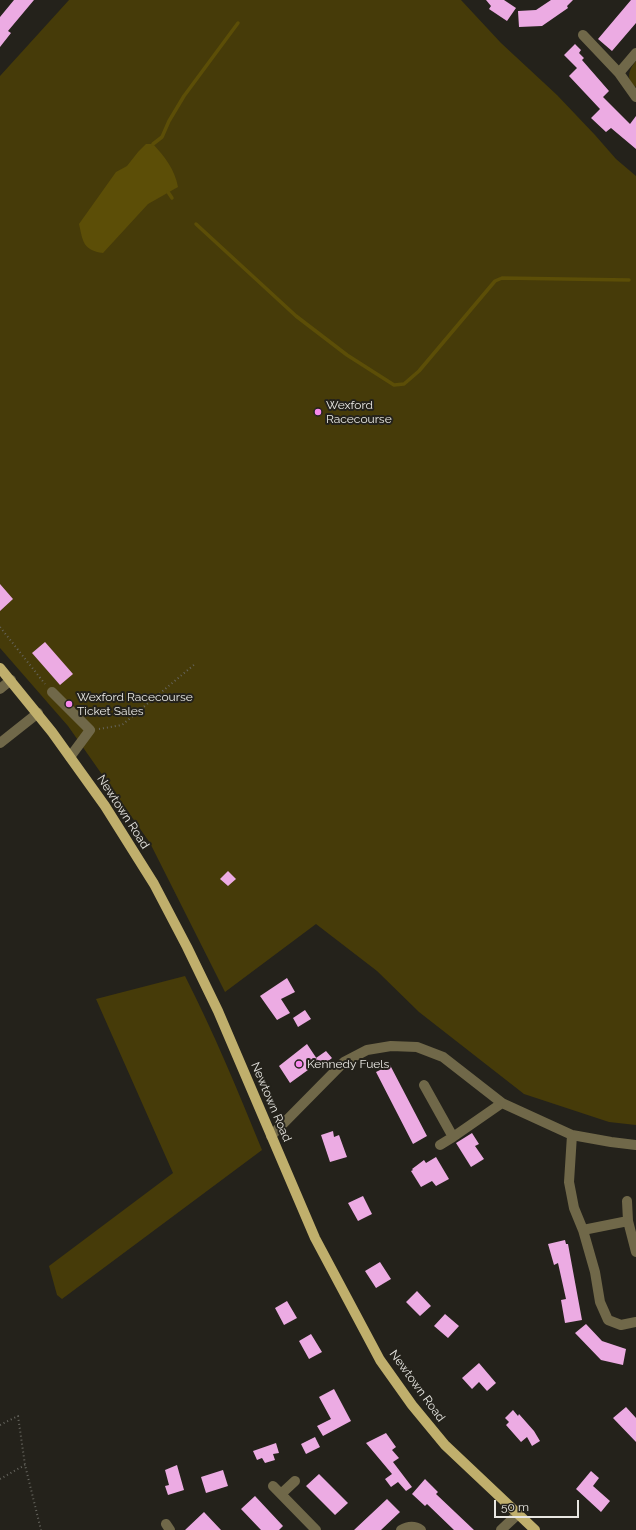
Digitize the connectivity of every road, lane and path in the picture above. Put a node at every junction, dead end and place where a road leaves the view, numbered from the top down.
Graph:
1 (583, 35) dead end
2 (636, 53) edge
3 (619, 73) junction
4 (636, 97) edge
5 (0, 627) edge
6 (196, 664) dead end
7 (0, 668) edge
8 (11, 680) junction
9 (0, 689) edge
10 (52, 692) joint
11 (38, 714) junction
12 (90, 730) junction
13 (0, 743) edge
14 (70, 757) junction
15 (424, 1085) dead end
16 (502, 1103) junction
17 (572, 1135) junction
18 (271, 1136) junction
19 (453, 1137) junction
20 (440, 1145) dead end
21 (636, 1145) edge
22 (627, 1201) dead end
23 (628, 1221) junction
24 (583, 1230) junction
25 (636, 1252) edge
26 (636, 1322) edge
27 (0, 1424) edge
28 (25, 1465) junction
29 (0, 1479) edge
30 (295, 1481) dead end
31 (273, 1486) dead end
32 (281, 1494) junction
33 (518, 1514) junction
34 (41, 1530) edge
35 (316, 1530) edge
36 (401, 1530) edge
37 (421, 1530) edge
38 (501, 1530) edge
39 (535, 1530) edge

1 - 3 street
2 - 3 street
3 - 4 street
5 - 10 path
6 - 12 path
7 - 8 main road, Newtown Road
8 - 9 street
8 - 11 main road, Newtown Road
10 - 12 street
11 - 13 street
11 - 14 main road, Newtown Road
12 - 14 street
14 - 18 main road, Newtown Road
15 - 19 street
16 - 17 street
16 - 18 street
16 - 19 street
17 - 21 street
17 - 24 street
18 - 33 main road, Newtown Road
19 - 20 street
22 - 23 street
23 - 24 street
23 - 25 street
24 - 26 street
27 - 28 path
28 - 29 path
28 - 34 path
30 - 32 street
31 - 32 street
32 - 35 street
33 - 38 street
33 - 39 main road, Newtown Road
36 - 37 street

